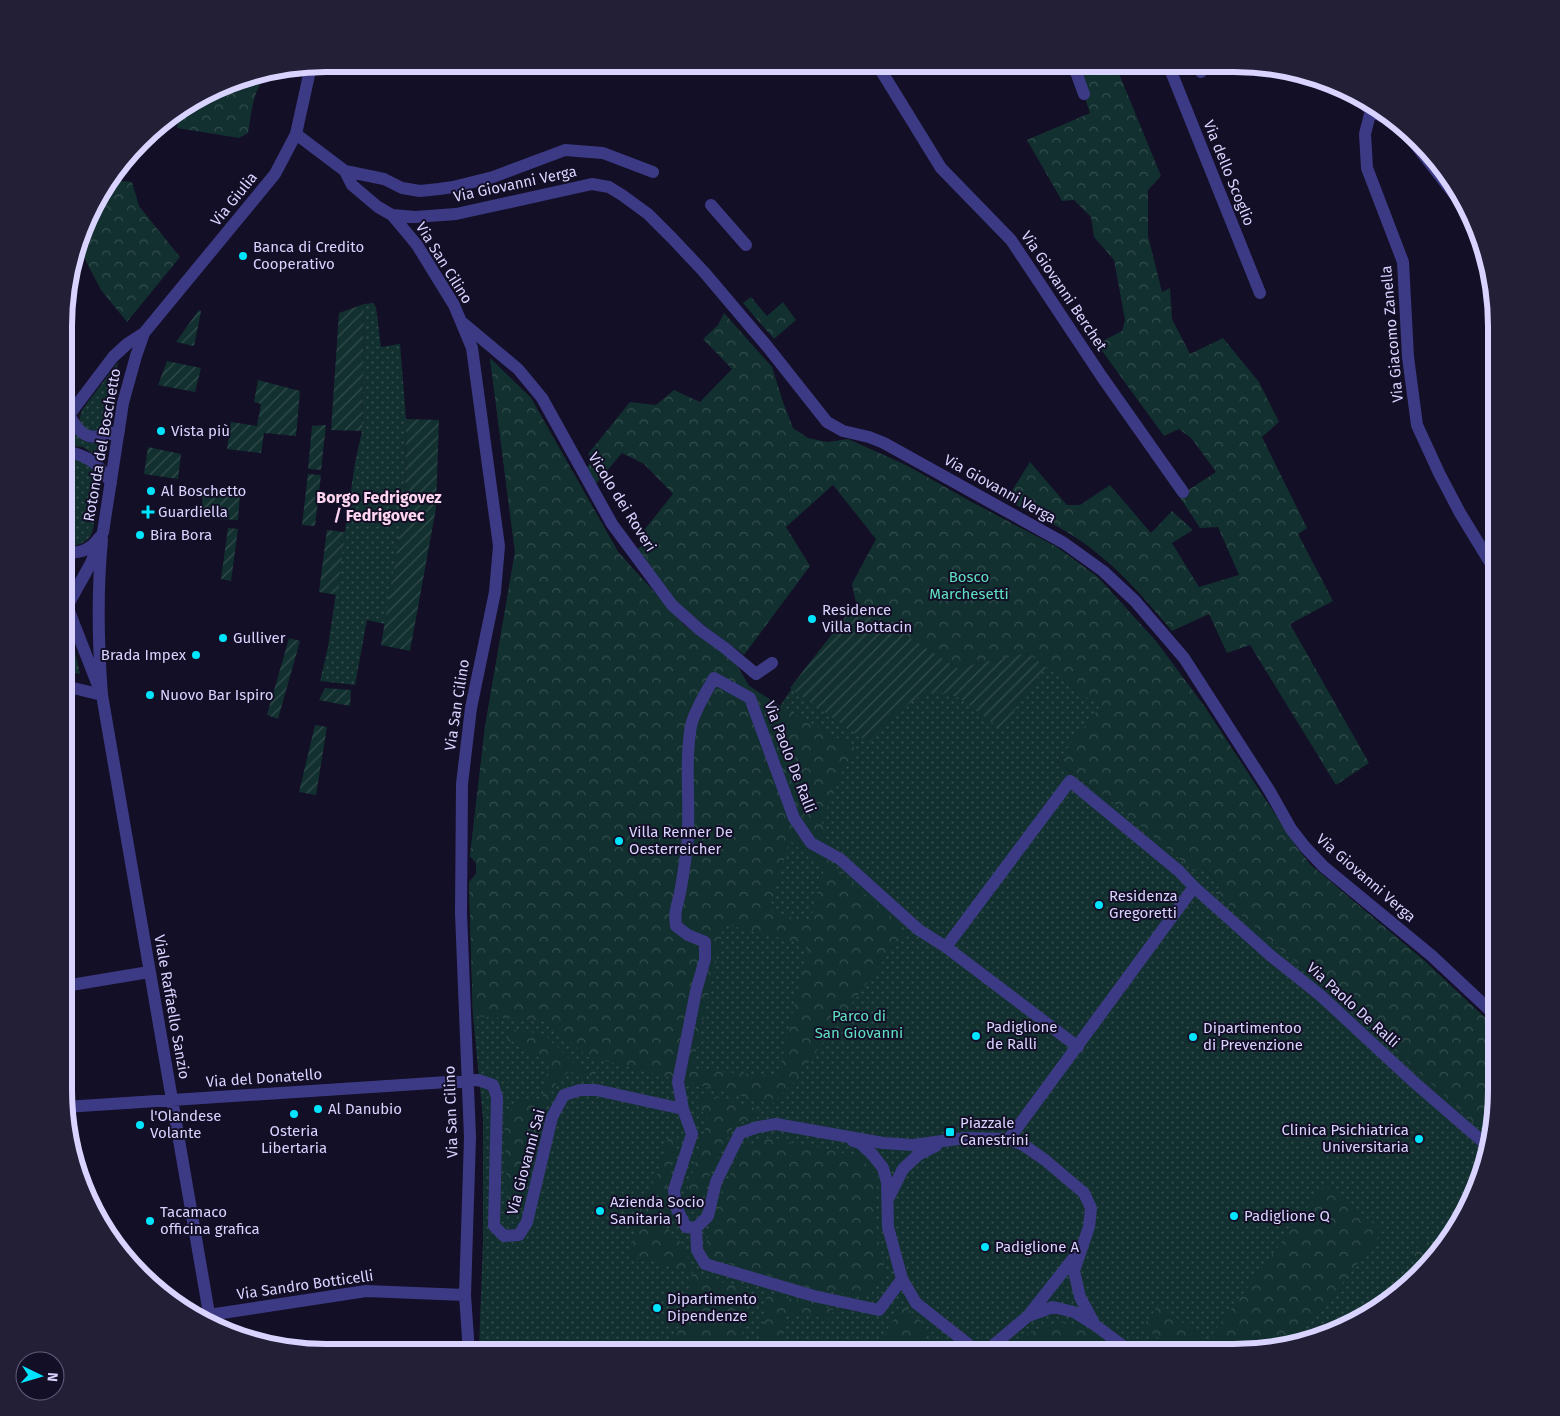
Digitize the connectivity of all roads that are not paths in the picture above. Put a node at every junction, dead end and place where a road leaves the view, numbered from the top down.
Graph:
1 (882, 72) edge
2 (1076, 72) edge
3 (1171, 72) edge
4 (309, 73) edge
5 (1084, 94) dead end
6 (1370, 113) edge
7 (296, 134) junction
8 (345, 171) junction
9 (653, 172) dead end
10 (712, 205) dead end
11 (392, 215) junction
12 (746, 245) dead end
13 (1260, 293) dead end
14 (461, 321) junction
15 (144, 333) junction
16 (72, 410) edge
17 (72, 423) edge
18 (119, 431) junction
19 (72, 453) edge
20 (111, 483) junction
21 (1183, 492) dead end
22 (103, 532) junction
23 (72, 553) edge
24 (1488, 559) edge
25 (72, 596) edge
26 (72, 621) edge
27 (772, 663) dead end
28 (72, 688) edge
29 (102, 695) junction
30 (1194, 887) junction
31 (946, 947) junction
32 (149, 972) junction
33 (72, 985) edge
34 (1488, 1008) edge
35 (1078, 1047) junction
36 (467, 1080) junction
37 (172, 1100) junction
38 (73, 1106) edge
39 (683, 1110) junction
40 (844, 1137) junction
41 (1009, 1139) junction
42 (1482, 1141) edge
43 (943, 1142) junction
44 (889, 1198) junction
45 (696, 1228) junction
46 (1082, 1247) junction
47 (902, 1279) junction
48 (465, 1295) junction
49 (209, 1314) edge
50 (1028, 1316) junction
51 (217, 1319) edge
52 (1095, 1325) junction
53 (468, 1344) edge
54 (968, 1344) edge
55 (996, 1344) edge
56 (1120, 1344) edge

1 - 21 street, Via Giovanni Berchet
2 - 5 street
3 - 13 street, Via dello Scoglio
4 - 7 street, Via Giulia
6 - 24 street, Via Giacomo Zanella
7 - 8 street, Via San Cilino
7 - 15 street, Via Giulia
8 - 9 street
8 - 11 street, Via San Cilino
10 - 12 street
11 - 14 street, Via San Cilino
11 - 34 street, Via Giovanni Verga
14 - 27 street, Vicolo dei Roveri
14 - 36 street, Via San Cilino
15 - 16 street, Rotonda del Boschetto
15 - 18 street, Rotonda del Boschetto
17 - 18 street
18 - 20 street, Rotonda del Boschetto
19 - 20 street
20 - 22 street, Rotonda del Boschetto
22 - 23 street
22 - 25 street, Rotonda del Boschetto
22 - 29 street, Rotonda del Boschetto
26 - 29 street, Rotonda del Boschetto
28 - 29 street
29 - 32 street, Viale Raffaello Sanzio
30 - 31 street, Via Paolo De Ralli
30 - 35 street
30 - 42 street, Via Paolo De Ralli
31 - 35 street, Via Paolo De Ralli
31 - 39 street, Via Paolo De Ralli
32 - 33 street
32 - 37 street, Viale Raffaello Sanzio
35 - 41 street
36 - 37 street, Via del Donatello
36 - 39 street, Via Giovanni Sai
36 - 48 street, Via San Cilino
37 - 38 street, Via del Donatello
37 - 49 street, Viale Raffaello Sanzio
39 - 45 street
40 - 43 street
40 - 44 street
40 - 45 street
41 - 43 street
41 - 46 street
43 - 44 street
44 - 47 street
45 - 47 street
46 - 50 street
46 - 52 street
47 - 54 street
48 - 51 street, Via Sandro Botticelli
48 - 53 street, Via San Cilino
50 - 52 street
50 - 55 street
52 - 56 street

